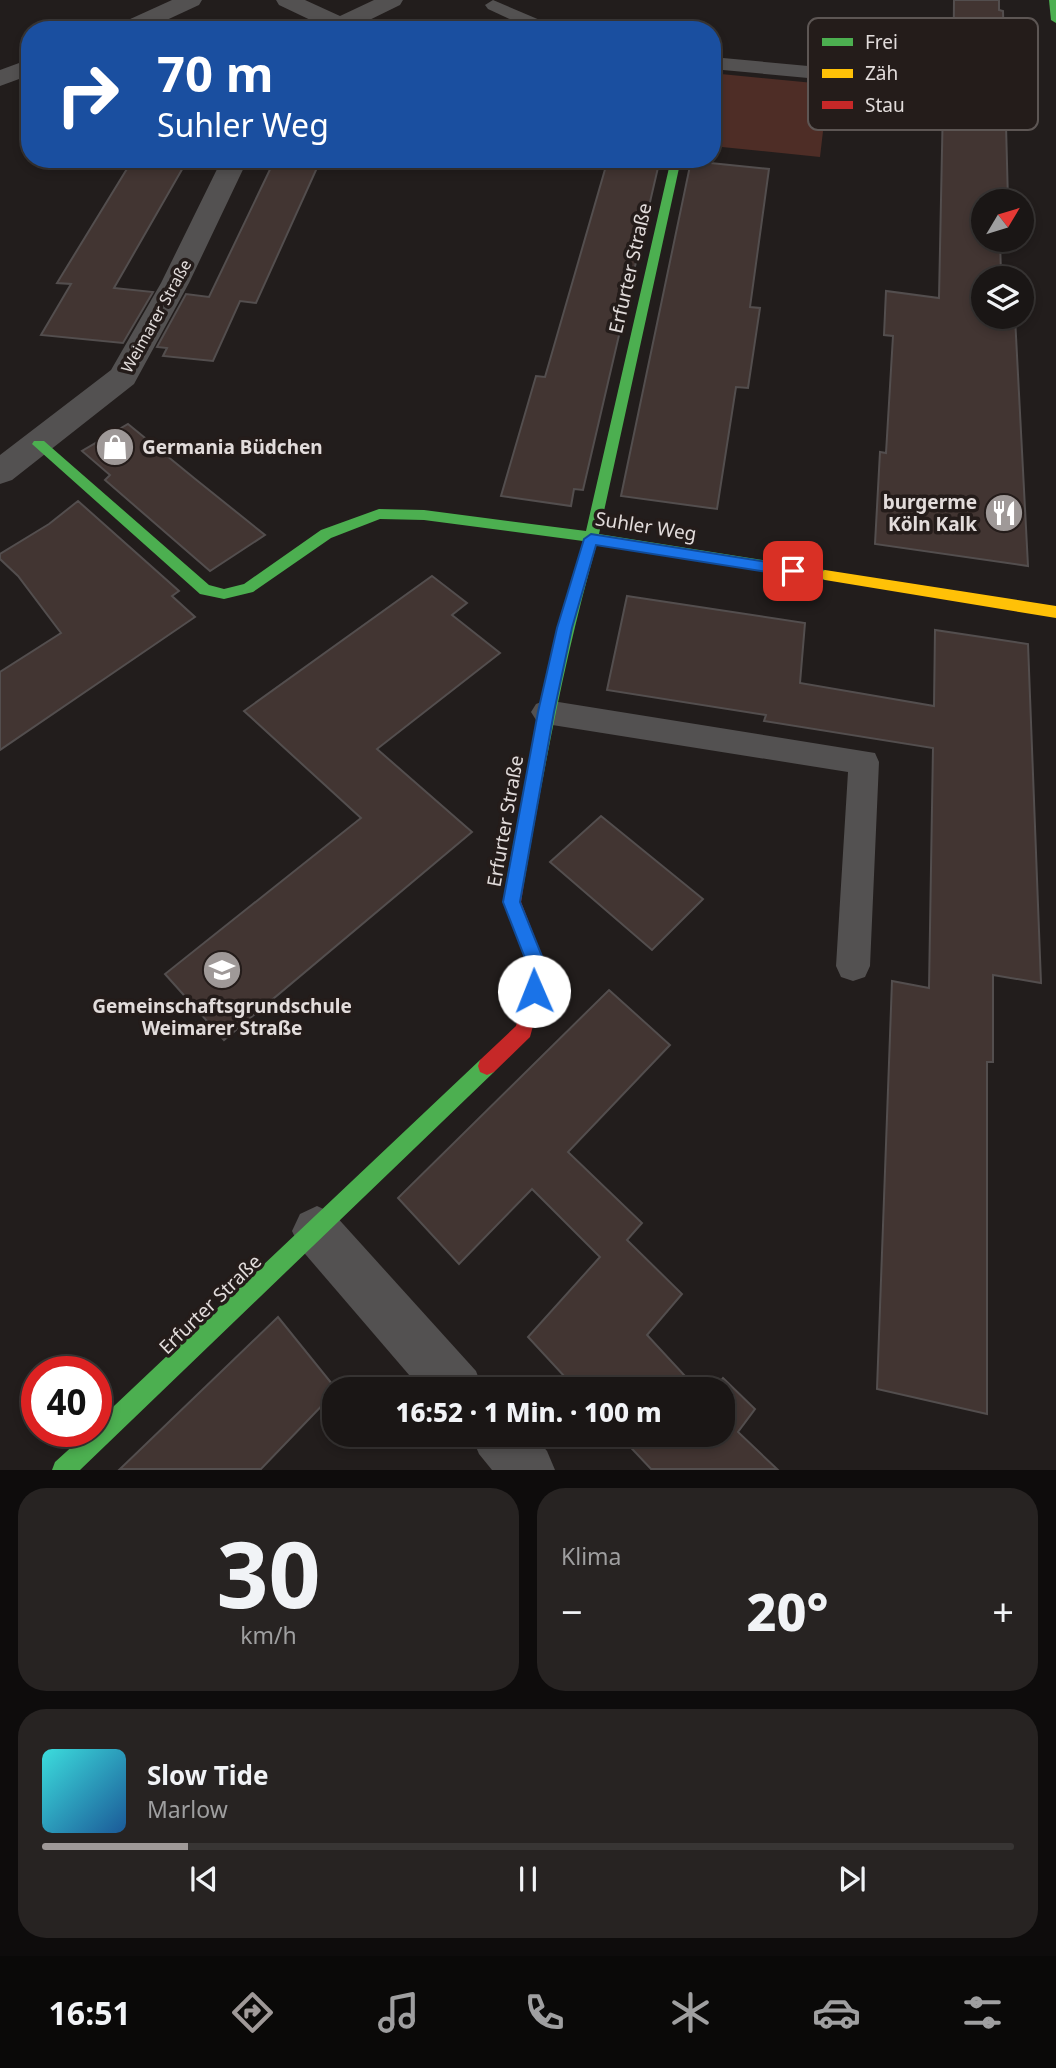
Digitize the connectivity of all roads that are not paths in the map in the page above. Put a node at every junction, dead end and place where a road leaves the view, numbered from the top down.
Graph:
1 (191, 0) edge
2 (287, 0) edge
3 (392, 0) edge
4 (1054, 0) edge
5 (494, 5) dead end
6 (1056, 20) edge
7 (145, 21) edge
8 (323, 21) edge
9 (349, 21) edge
10 (529, 21) edge
11 (721, 65) edge
12 (21, 70) edge
13 (808, 72) edge
14 (0, 79) edge
15 (231, 168) edge
16 (674, 168) edge
17 (39, 444) junction
18 (0, 472) edge
19 (591, 539) junction
20 (1056, 612) edge
21 (546, 712) junction
22 (853, 965) dead end
23 (317, 1231) junction
24 (446, 1377) edge
25 (509, 1447) edge
26 (63, 1469) edge
27 (528, 1469) edge

1 - 7 street
2 - 8 street
3 - 9 street
4 - 6 street
5 - 10 lane
11 - 13 lane
12 - 14 street
15 - 17 street, Weimarer Straße
16 - 19 street, Erfurter Straße
17 - 18 street, Weimarer Straße
17 - 19 street, Suhler Weg
19 - 20 street, Suhler Weg
19 - 21 street, Erfurter Straße
21 - 22 lane
21 - 23 street, Erfurter Straße
23 - 24 street
23 - 26 street, Erfurter Straße
25 - 27 street

